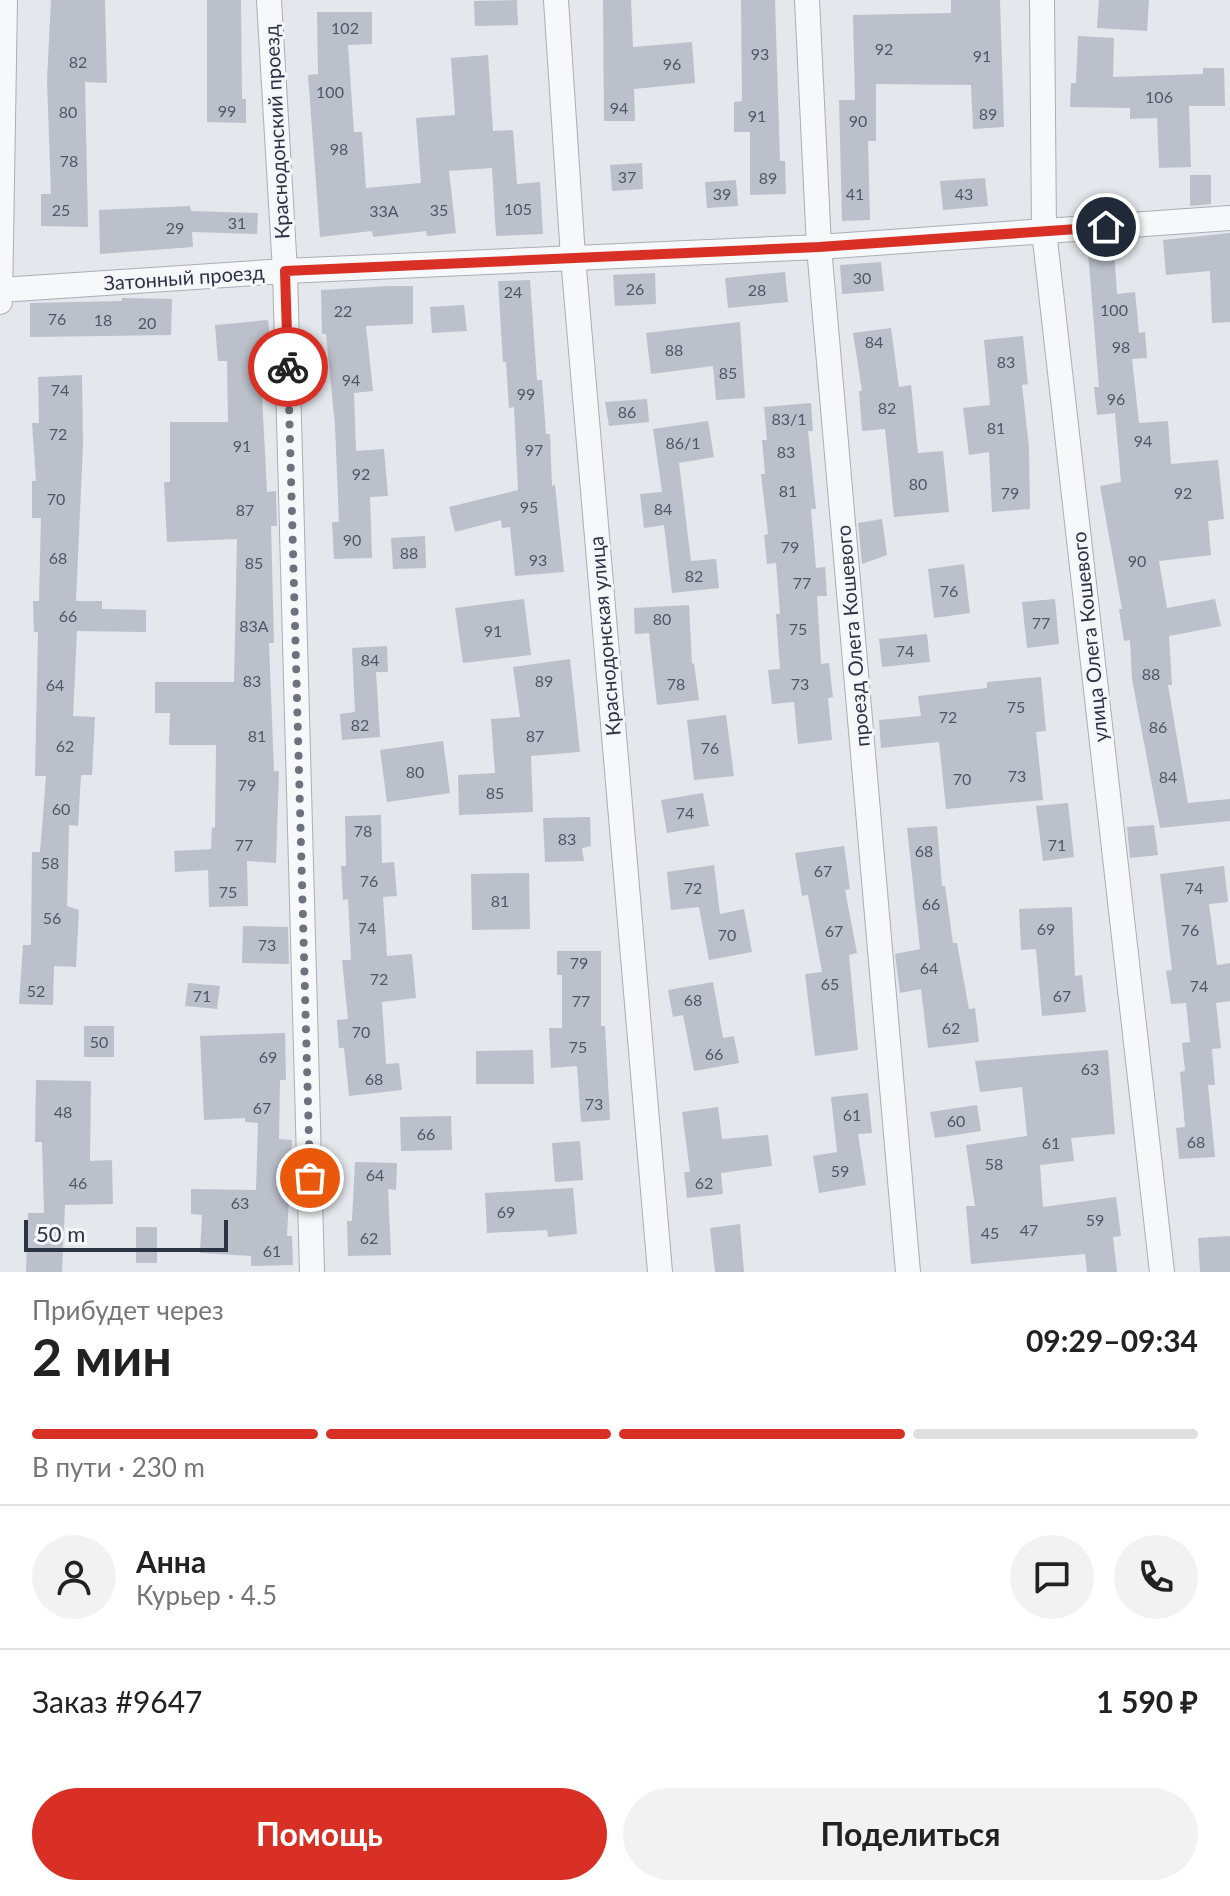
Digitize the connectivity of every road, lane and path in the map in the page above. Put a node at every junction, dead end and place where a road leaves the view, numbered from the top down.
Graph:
1 (5, 0) edge
2 (269, 0) edge
3 (556, 0) edge
4 (807, 0) edge
5 (1042, 0) edge
6 (1230, 218) edge
7 (1044, 231) junction
8 (819, 247) junction
9 (573, 257) junction
10 (285, 271) junction
11 (0, 290) edge
12 (0, 302) edge
13 (312, 1272) edge
14 (660, 1272) edge
15 (908, 1272) edge
16 (1162, 1272) edge

1 - 11 street
2 - 10 street, Краснодонский проезд
3 - 9 street, Краснодонская улица
4 - 8 street, проезд Олега Кошевого
5 - 7 street, улица Олега Кошевого
6 - 7 street, Затонный проезд
7 - 8 street, Затонный проезд
7 - 16 street, улица Олега Кошевого
8 - 9 street, Затонный проезд
8 - 15 street, проезд Олега Кошевого
9 - 10 street, Затонный проезд
9 - 14 street, Краснодонская улица
10 - 11 street, Затонный проезд
10 - 13 street, Краснодонский проезд
11 - 12 street

